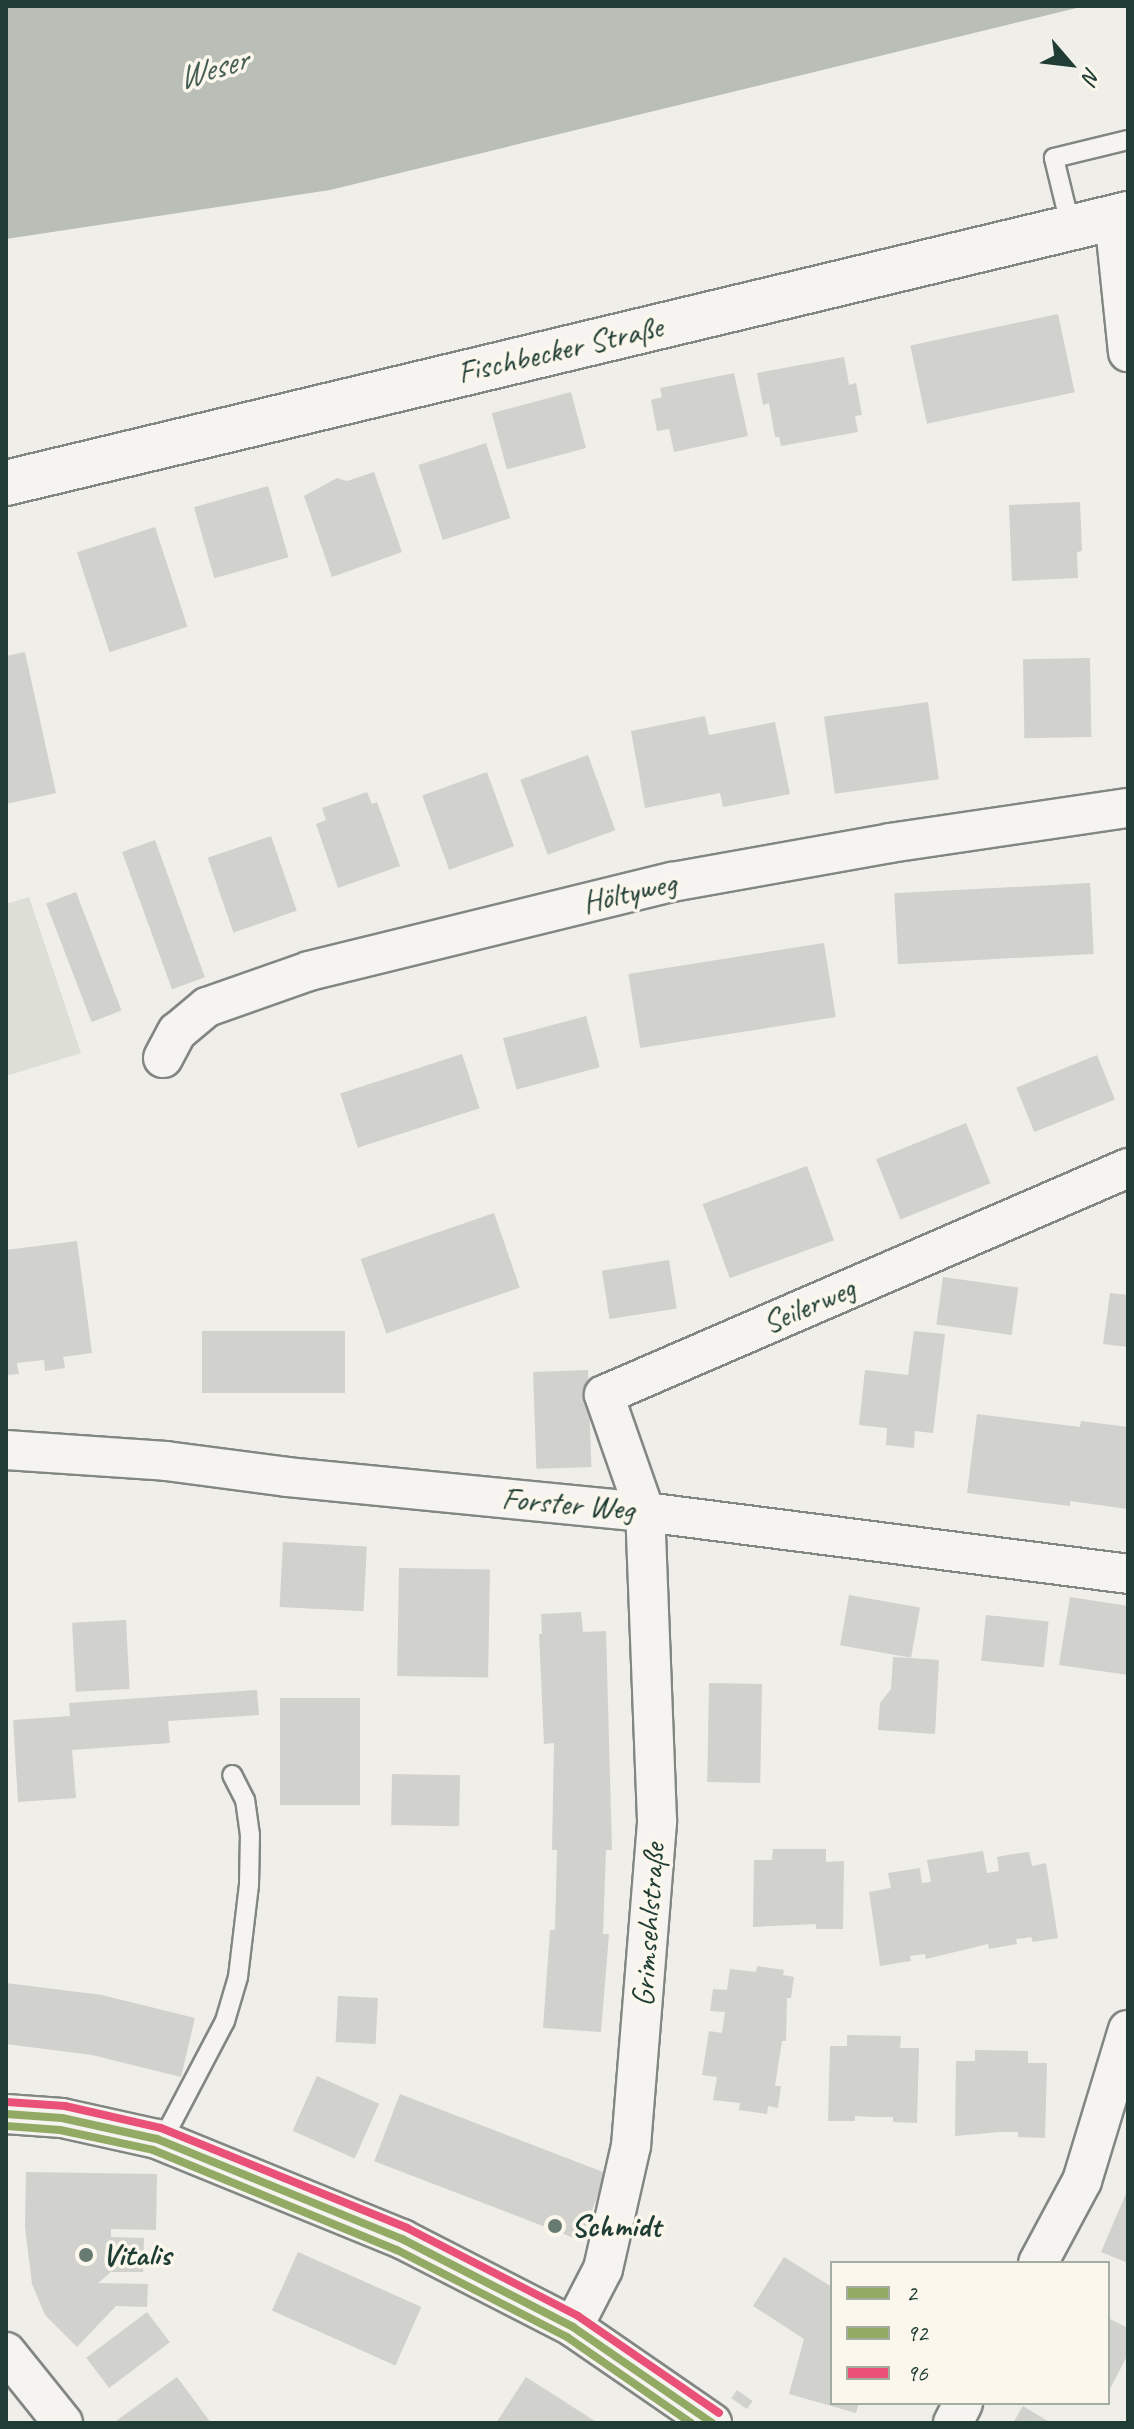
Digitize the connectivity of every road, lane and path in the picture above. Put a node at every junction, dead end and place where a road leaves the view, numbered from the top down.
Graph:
1 (1128, 140) edge
2 (1121, 215) edge
3 (1071, 228) junction
4 (1128, 352) edge
5 (6, 483) edge
6 (1128, 808) edge
7 (163, 1058) dead end
8 (1128, 1168) edge
9 (6, 1450) edge
10 (645, 1512) junction
11 (1128, 1574) edge
12 (232, 1775) dead end
13 (1128, 2030) edge
14 (6, 2114) edge
15 (162, 2141) junction
16 (1039, 2261) edge
17 (573, 2327) junction
18 (6, 2352) edge
19 (962, 2405) edge
20 (63, 2423) edge
21 (712, 2423) edge
22 (953, 2423) edge

1 - 3 lane
2 - 3 main road, Fischbecker Straße
2 - 4 street
3 - 5 main road, Fischbecker Straße
6 - 7 street, Höltyweg
8 - 10 street, Seilerweg
9 - 10 street, Forster Weg
10 - 11 street, Forster Weg
10 - 17 street, Grimsehlstraße
12 - 15 lane
13 - 16 street
14 - 15 street
15 - 17 street
17 - 21 street
18 - 20 street
19 - 22 street

